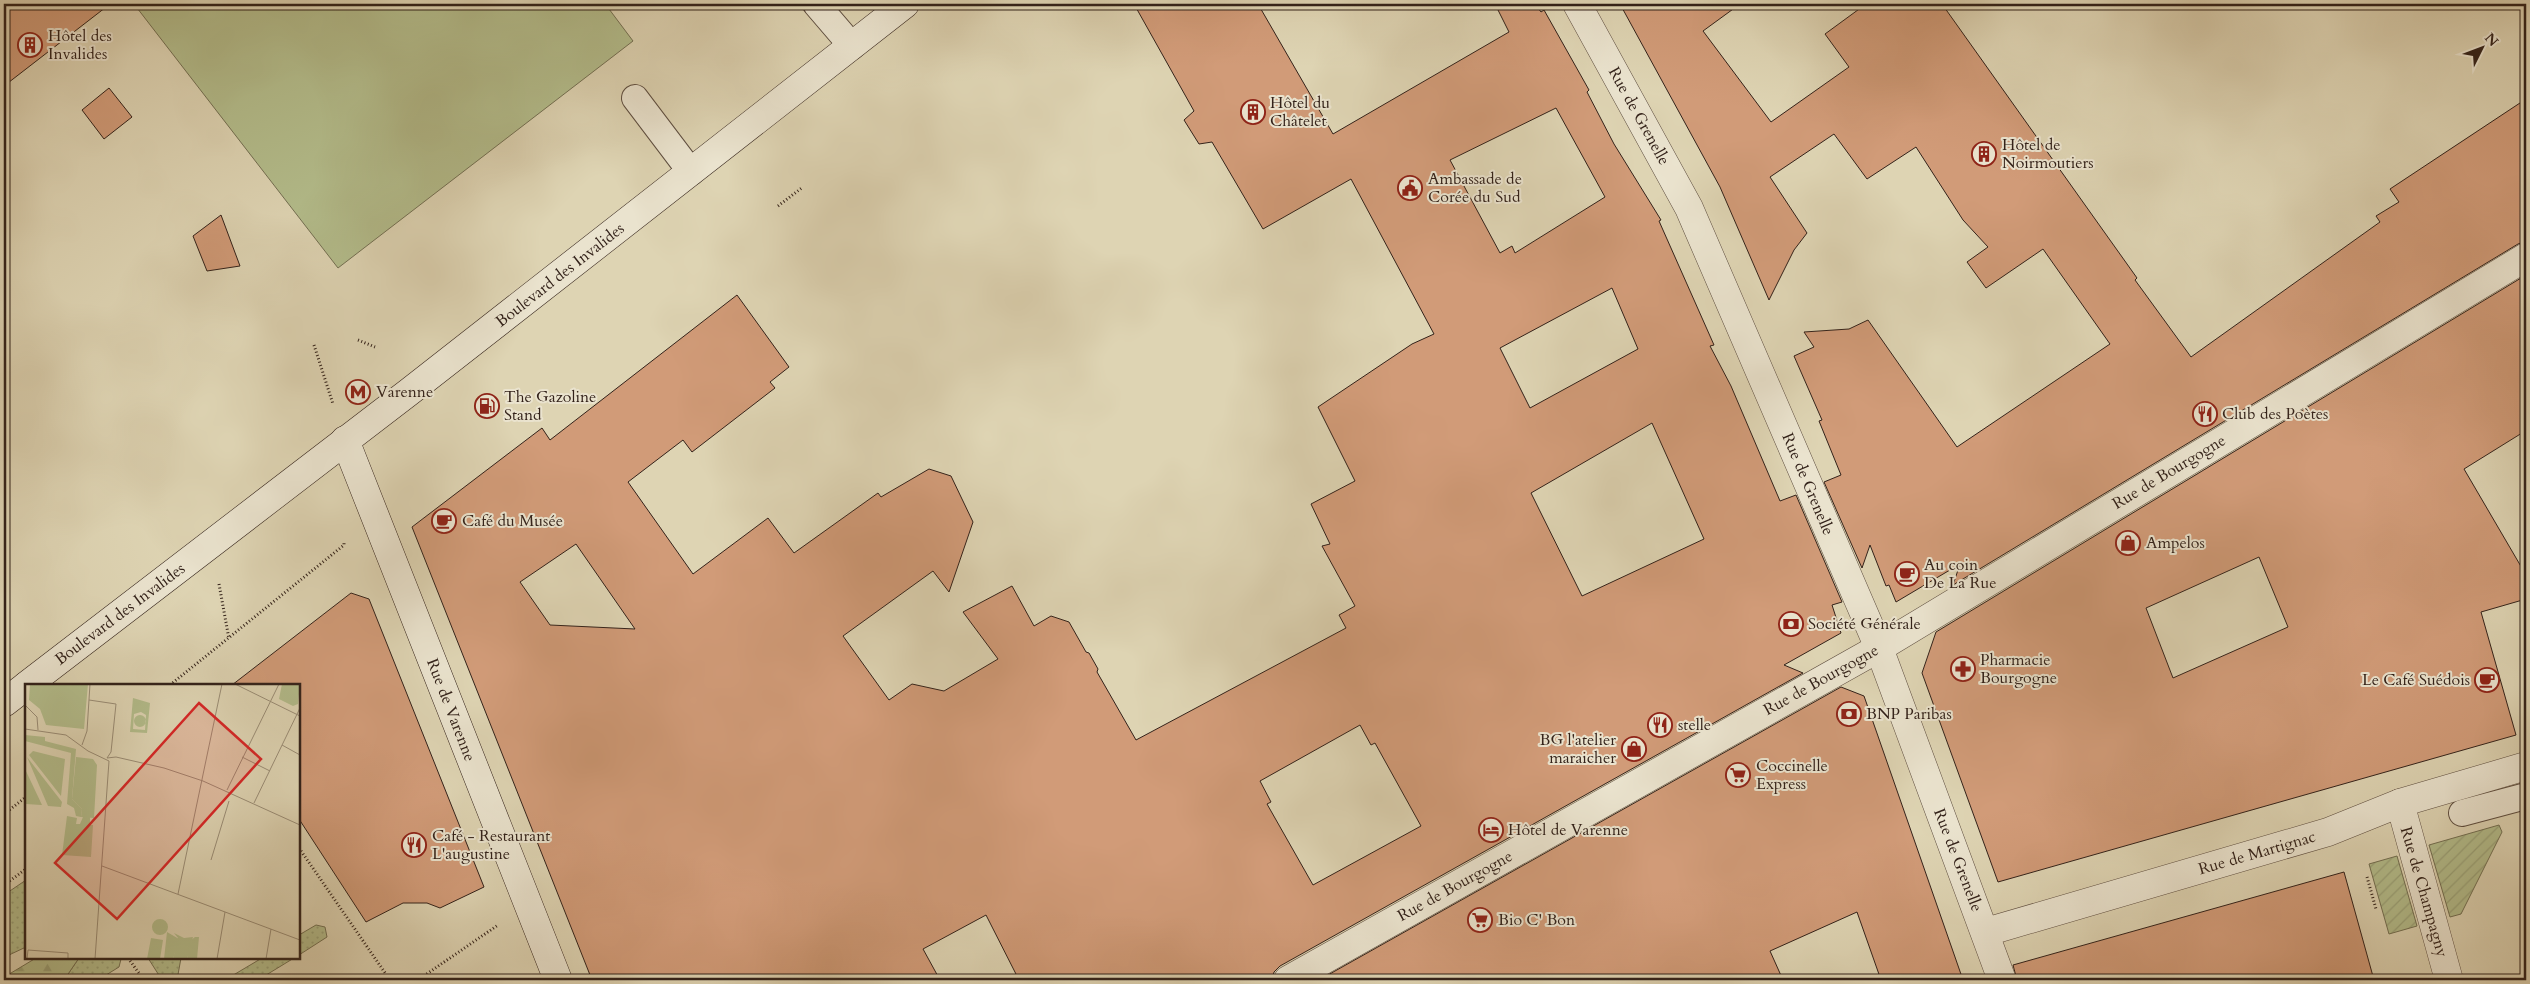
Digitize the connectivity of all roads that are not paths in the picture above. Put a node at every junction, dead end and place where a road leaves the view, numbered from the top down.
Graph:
1 (816, 4) edge
2 (905, 4) edge
3 (1577, 4) edge
4 (852, 46) junction
5 (635, 98) dead end
6 (691, 172) junction
7 (2526, 257) edge
8 (345, 440) junction
9 (1879, 648) junction
10 (30, 684) edge
11 (25, 687) edge
12 (4, 703) edge
13 (2526, 766) edge
14 (2526, 796) edge
15 (2400, 803) junction
16 (2462, 813) dead end
17 (1986, 932) junction
18 (558, 980) edge
19 (1288, 980) edge
20 (2002, 980) edge
21 (2449, 980) edge

1 - 4 lane
2 - 4 street, Boulevard des Invalides
3 - 9 street, Rue de Grenelle
4 - 6 street, Boulevard des Invalides
5 - 6 lane
6 - 8 street, Boulevard des Invalides
7 - 9 street, Rue de Bourgogne
8 - 10 street, Boulevard des Invalides
8 - 18 street, Rue de Varenne
9 - 17 street, Rue de Grenelle
9 - 19 street, Rue de Bourgogne
11 - 12 street, Boulevard des Invalides
13 - 15 street, Rue de Martignac
14 - 16 lane
15 - 17 street, Rue de Martignac
15 - 21 street, Rue de Champagny
17 - 20 street, Rue de Grenelle

